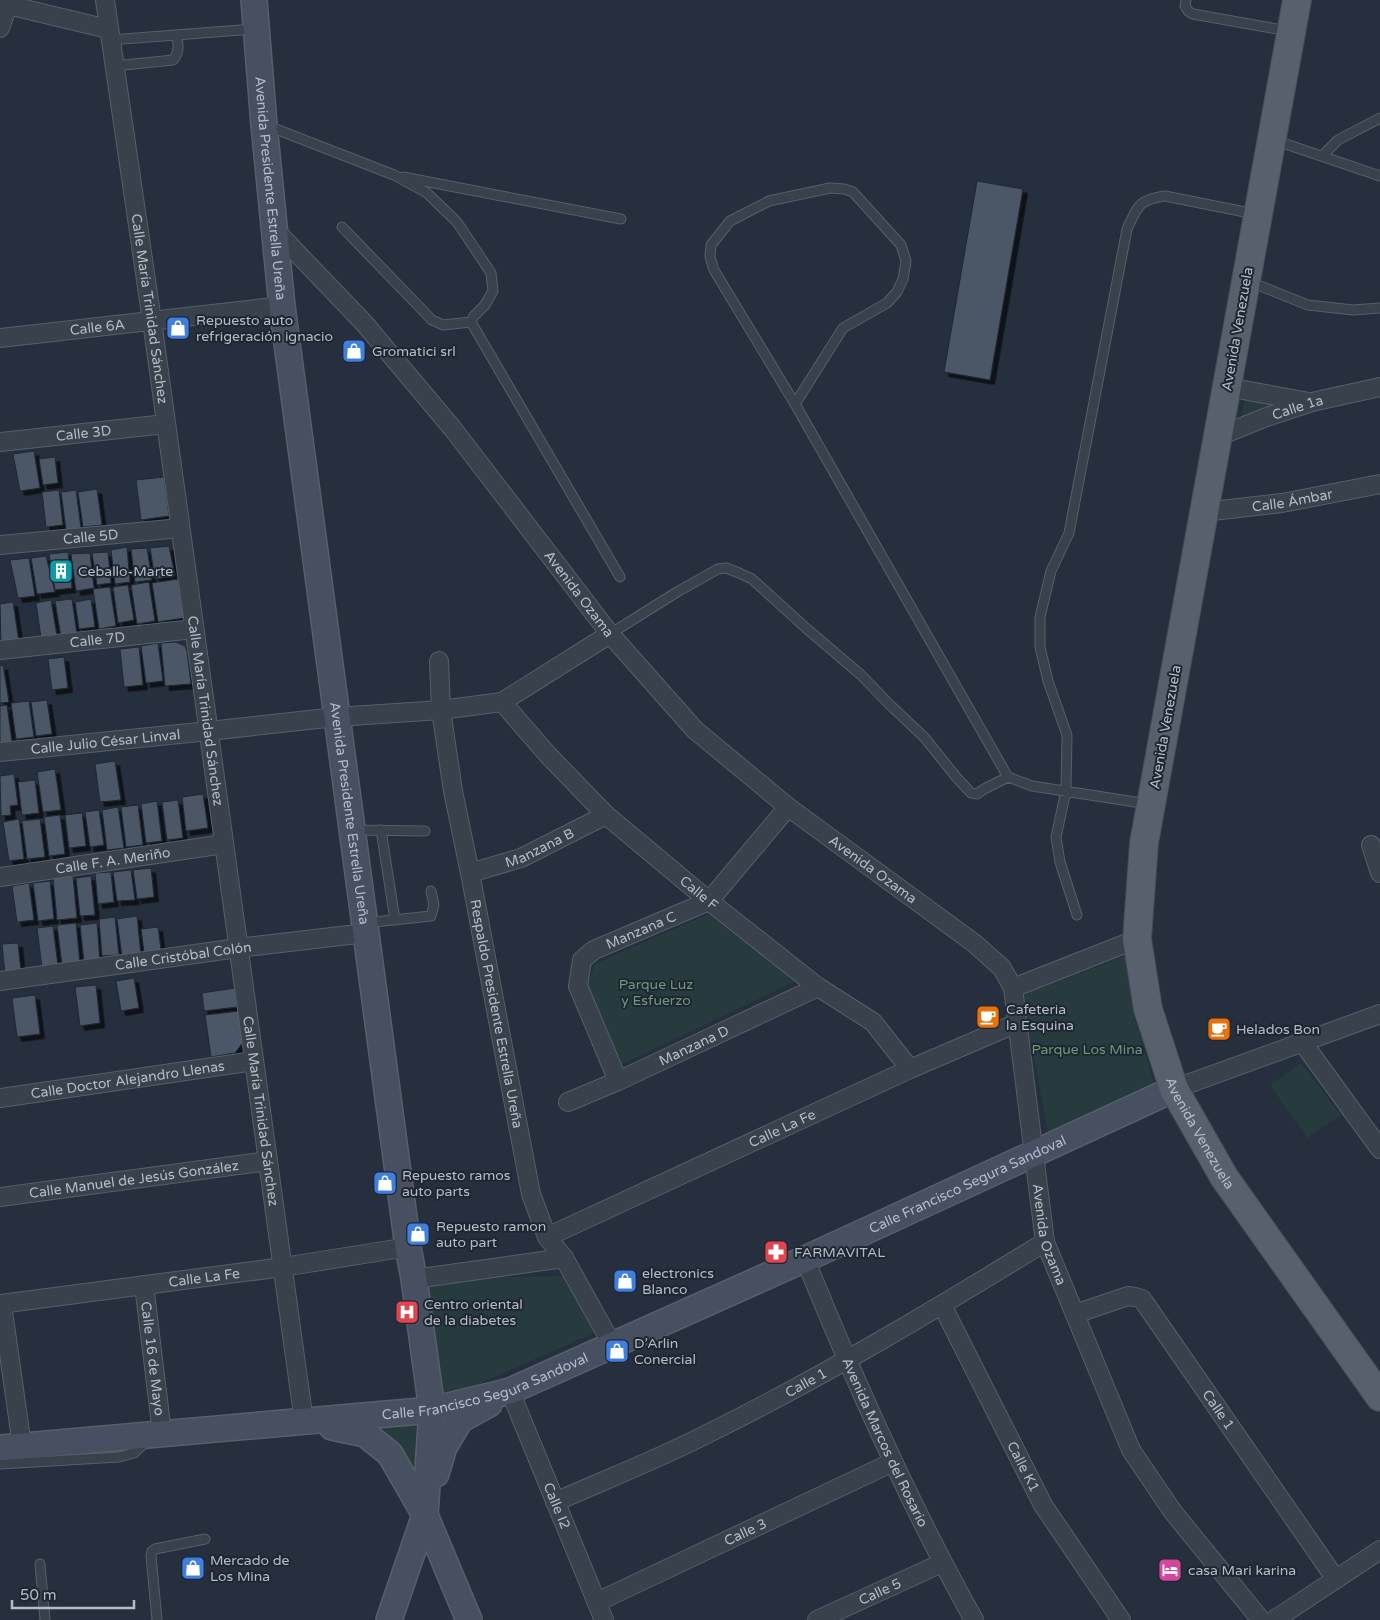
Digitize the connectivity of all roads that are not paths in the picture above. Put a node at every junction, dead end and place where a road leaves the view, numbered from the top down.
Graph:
1 (105, 0) edge
2 (254, 0) edge
3 (1186, 0) edge
4 (1297, 0) edge
5 (4, 3) edge
6 (0, 28) edge
7 (256, 29) junction
8 (1291, 32) junction
9 (109, 34) junction
10 (177, 35) junction
11 (114, 66) junction
12 (1380, 118) edge
13 (264, 125) junction
14 (1272, 139) junction
15 (1322, 156) junction
16 (394, 175) junction
17 (1380, 176) edge
18 (1258, 215) junction
19 (621, 219) dead end
20 (342, 227) dead end
21 (274, 229) junction
22 (1246, 280) junction
23 (282, 306) junction
24 (1380, 308) edge
25 (152, 321) junction
26 (471, 322) junction
27 (0, 338) edge
28 (1380, 386) edge
29 (1226, 387) junction
30 (1312, 402) junction
31 (795, 404) junction
32 (166, 424) junction
33 (1218, 437) junction
34 (0, 442) edge
35 (1380, 484) edge
36 (1204, 512) junction
37 (180, 528) junction
38 (0, 545) edge
39 (620, 577) dead end
40 (194, 629) junction
41 (610, 634) junction
42 (0, 650) edge
43 (439, 661) dead end
44 (502, 702) junction
45 (441, 710) junction
46 (336, 717) junction
47 (209, 732) junction
48 (0, 752) edge
49 (1008, 777) junction
50 (1066, 791) junction
51 (1151, 804) junction
52 (788, 807) junction
53 (606, 815) junction
54 (352, 830) junction
55 (381, 830) junction
56 (425, 831) dead end
57 (224, 844) junction
58 (1371, 846) dead end
59 (470, 873) junction
60 (1380, 873) edge
61 (0, 877) edge
62 (431, 891) dead end
63 (709, 901) junction
64 (1077, 915) dead end
65 (395, 920) junction
66 (366, 928) junction
67 (1137, 939) junction
68 (238, 948) junction
69 (0, 981) edge
70 (818, 987) junction
71 (1014, 988) junction
72 (1380, 1014) edge
73 (1017, 1023) junction
74 (1303, 1042) junction
75 (254, 1061) junction
76 (910, 1069) junction
77 (618, 1081) junction
78 (1174, 1089) junction
79 (0, 1098) edge
80 (568, 1102) dead end
81 (1380, 1149) edge
82 (1034, 1154) junction
83 (268, 1161) junction
84 (0, 1197) edge
85 (547, 1237) junction
86 (1044, 1242) junction
87 (408, 1247) junction
88 (564, 1258) junction
89 (805, 1259) junction
90 (283, 1267) junction
91 (414, 1278) junction
92 (144, 1285) junction
93 (1, 1304) edge
94 (942, 1305) junction
95 (1075, 1314) junction
96 (613, 1346) junction
97 (846, 1361) junction
98 (510, 1391) junction
99 (1380, 1397) edge
100 (432, 1410) junction
101 (304, 1422) junction
102 (158, 1433) junction
103 (11, 1447) edge
104 (893, 1462) junction
105 (0, 1464) edge
106 (555, 1502) junction
107 (425, 1515) junction
108 (205, 1539) dead end
109 (1380, 1550) edge
110 (942, 1563) junction
111 (40, 1564) dead end
112 (1335, 1578) junction
113 (597, 1602) junction
114 (45, 1620) edge
115 (157, 1620) edge
116 (389, 1620) edge
117 (469, 1620) edge
118 (604, 1620) edge
119 (817, 1620) edge
120 (974, 1620) edge
121 (1121, 1620) edge
122 (1261, 1620) edge
123 (1274, 1620) edge

1 - 9 street, Calle María Trinidad Sánchez
2 - 7 main road, Avenida Presidente Estrella Ureña
3 - 8 lane
4 - 8 main road, Avenida Venezuela
5 - 6 street
5 - 9 street
7 - 10 lane
7 - 13 main road, Avenida Presidente Estrella Ureña
8 - 14 main road, Avenida Venezuela
9 - 10 lane
9 - 11 street, Calle María Trinidad Sánchez
10 - 11 lane
11 - 25 street, Calle María Trinidad Sánchez
12 - 15 lane
13 - 16 lane
13 - 21 main road, Avenida Presidente Estrella Ureña
14 - 15 lane
14 - 18 main road, Avenida Venezuela
15 - 17 lane
16 - 19 lane
16 - 26 lane
18 - 22 main road, Avenida Venezuela
18 - 50 lane
20 - 26 lane
21 - 23 main road, Avenida Presidente Estrella Ureña
21 - 41 street, Avenida Ozama
22 - 24 lane
22 - 29 main road, Avenida Venezuela
23 - 25 street, Calle 6A
23 - 46 main road, Avenida Presidente Estrella Ureña
25 - 27 street, Calle 6A
25 - 32 street, Calle María Trinidad Sánchez
26 - 39 lane
28 - 30 street, Calle 1a
29 - 30 street
29 - 33 main road, Avenida Venezuela
30 - 33 street, Calle 1a
31 - 31 lane
31 - 49 lane
32 - 34 street, Calle 3D
32 - 37 street, Calle María Trinidad Sánchez
33 - 36 main road, Avenida Venezuela
35 - 36 street, Calle Ámbar
36 - 51 main road, Avenida Venezuela
37 - 38 street, Calle 5D
37 - 40 street, Calle María Trinidad Sánchez
40 - 42 street, Calle 7D
40 - 47 street, Calle María Trinidad Sánchez
41 - 44 street, Calle Julio César Linval
41 - 49 lane
41 - 52 street, Avenida Ozama
43 - 45 street, Respaldo Presidente Estrella Ureña
44 - 45 street, Calle Julio César Linval
44 - 53 street, Calle F
45 - 46 street, Calle Julio César Linval
45 - 59 street, Respaldo Presidente Estrella Ureña
46 - 47 street, Calle Julio César Linval
46 - 54 main road, Avenida Presidente Estrella Ureña
47 - 48 street, Calle Julio César Linval
47 - 57 street, Calle María Trinidad Sánchez
49 - 50 lane
50 - 51 lane
50 - 64 lane
51 - 67 main road, Avenida Venezuela
52 - 63 street, Manzana C
52 - 71 street, Avenida Ozama
53 - 59 street, Manzana B
53 - 63 street, Calle F
54 - 55 lane
54 - 66 main road, Avenida Presidente Estrella Ureña
55 - 56 lane
55 - 65 lane
57 - 61 street, Calle F. A. Meriño
57 - 68 street, Calle María Trinidad Sánchez
58 - 60 street
59 - 85 street, Respaldo Presidente Estrella Ureña
62 - 65 lane
63 - 70 street, Calle F
63 - 77 street, Manzana C
65 - 66 lane
66 - 68 street, Calle Cristóbal Colón
66 - 87 main road, Avenida Presidente Estrella Ureña
67 - 71 street
67 - 78 main road, Avenida Venezuela
68 - 69 street, Calle Cristóbal Colón
68 - 75 street, Calle María Trinidad Sánchez
70 - 76 street, Calle F
70 - 77 street, Manzana D
71 - 73 street, Avenida Ozama
72 - 74 street, Calle Francisco Segura Sandoval
73 - 76 street, Calle La Fe
73 - 82 street, Avenida Ozama
74 - 78 street, Calle Francisco Segura Sandoval
74 - 81 street
75 - 79 street, Calle Doctor Alejandro Llenas
75 - 83 street, Calle María Trinidad Sánchez
76 - 85 street, Calle La Fe
77 - 80 street, Manzana D
78 - 82 main road, Calle Francisco Segura Sandoval
78 - 99 main road, Avenida Venezuela
82 - 86 street, Avenida Ozama
82 - 89 main road, Calle Francisco Segura Sandoval
83 - 84 street, Calle Manuel de Jesús González
83 - 90 street, Calle María Trinidad Sánchez
85 - 88 street, Respaldo Presidente Estrella Ureña
86 - 94 street, Calle 1
86 - 95 street, Avenida Ozama
87 - 90 street, Calle La Fe
87 - 91 main road, Avenida Presidente Estrella Ureña
88 - 91 street
88 - 96 street, Respaldo Presidente Estrella Ureña
89 - 96 main road, Calle Francisco Segura Sandoval
89 - 97 street, Avenida Marcos del Rosario
90 - 92 street, Calle La Fe
90 - 101 street, Calle María Trinidad Sánchez
91 - 100 main road, Avenida Presidente Estrella Ureña
92 - 93 street, Calle La Fe
92 - 102 street, Calle 16 de Mayo
93 - 103 street
94 - 97 street, Calle 1
94 - 121 street, Calle K1
95 - 112 street, Calle 1
95 - 122 street, Avenida Ozama
96 - 98 main road, Calle Francisco Segura Sandoval
97 - 104 street, Avenida Marcos del Rosario
97 - 106 street, Calle 1
98 - 100 main road, Calle Francisco Segura Sandoval
98 - 106 street, Calle I2
98 - 107 main road
100 - 101 main road, Calle Francisco Segura Sandoval
100 - 107 main road, Avenida Presidente Estrella Ureña
101 - 102 main road, Calle Francisco Segura Sandoval
101 - 107 main road
102 - 103 main road, Calle Francisco Segura Sandoval
102 - 105 lane
104 - 110 street, Avenida Marcos del Rosario
104 - 113 street, Calle 3
106 - 113 street, Calle I2
107 - 116 main road, Avenida Presidente Estrella Ureña
107 - 117 main road
108 - 115 lane
109 - 112 street
110 - 119 street, Calle 5
110 - 120 street, Avenida Marcos del Rosario
111 - 114 lane
112 - 123 street
113 - 118 street, Calle I2

